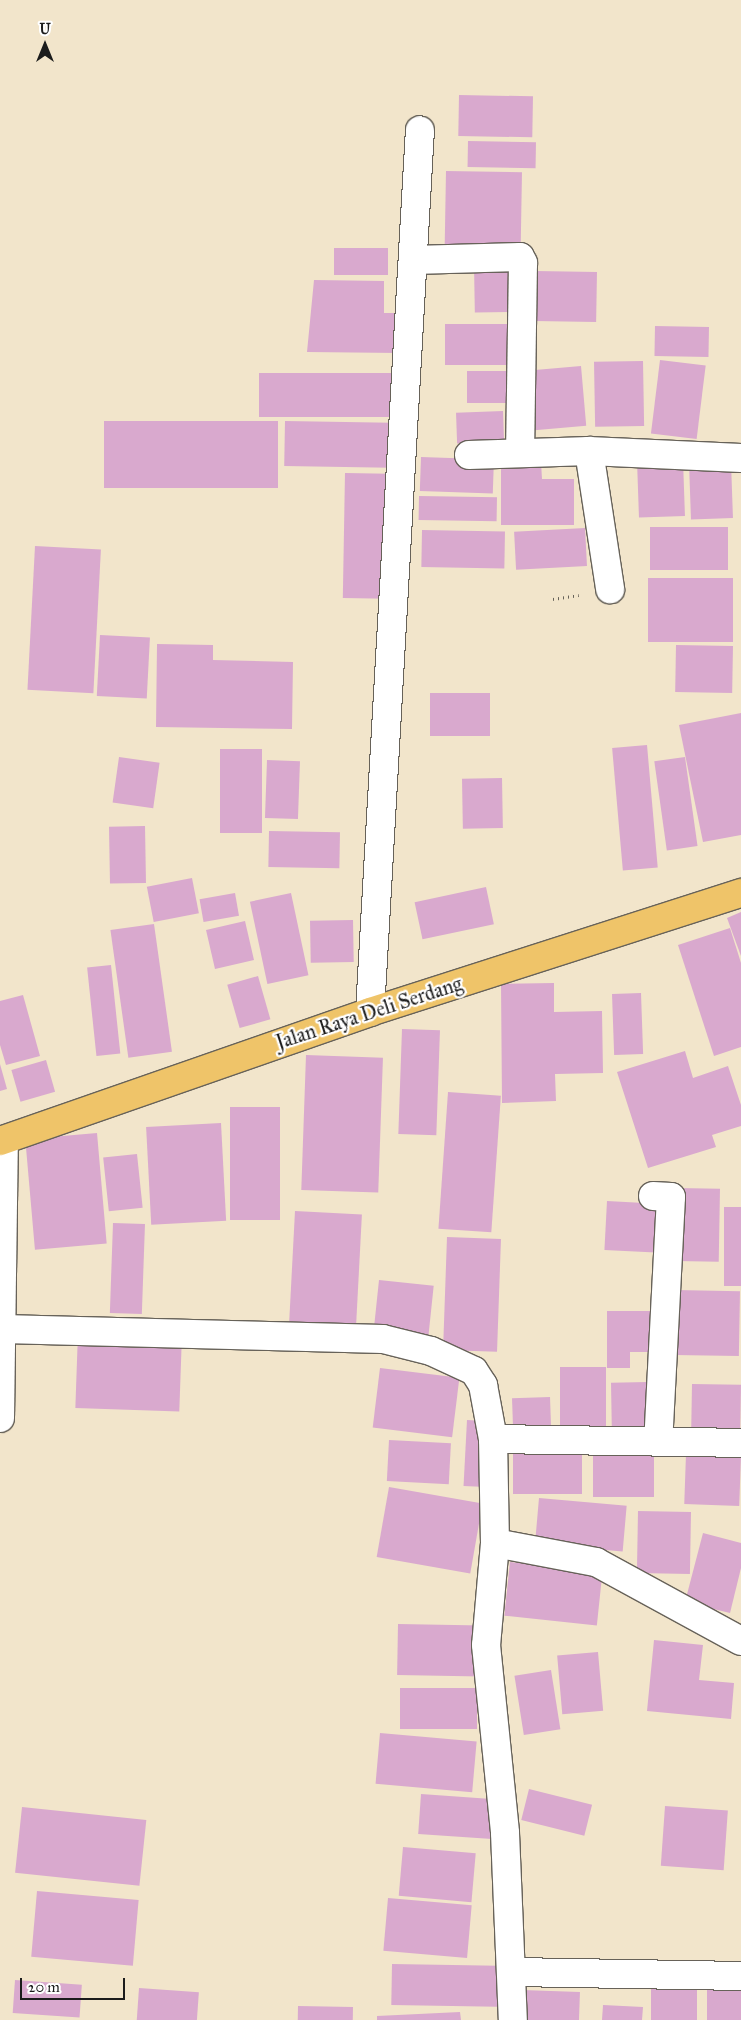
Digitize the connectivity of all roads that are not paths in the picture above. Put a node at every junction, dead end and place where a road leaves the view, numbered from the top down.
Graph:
1 (420, 130) dead end
2 (412, 260) junction
3 (589, 451) junction
4 (520, 452) junction
5 (469, 455) dead end
6 (741, 458) edge
7 (610, 589) dead end
8 (741, 893) edge
9 (370, 1012) junction
10 (2, 1141) edge
11 (652, 1196) dead end
12 (3, 1329) junction
13 (0, 1418) edge
14 (493, 1438) junction
15 (658, 1441) junction
16 (741, 1443) edge
17 (495, 1542) junction
18 (741, 1641) edge
19 (513, 1972) junction
20 (741, 1976) edge
21 (513, 2020) edge

1 - 2 street
2 - 4 street
2 - 9 street
3 - 4 street
3 - 6 street
3 - 7 street
4 - 5 street
8 - 9 main road, Jalan Raya Deli Serdang
9 - 10 main road, Jalan Raya Deli Serdang
10 - 12 street
11 - 15 street
12 - 13 street
12 - 14 street
14 - 15 street
14 - 17 street
15 - 16 street
17 - 18 street
17 - 19 street
19 - 20 street
19 - 21 street

